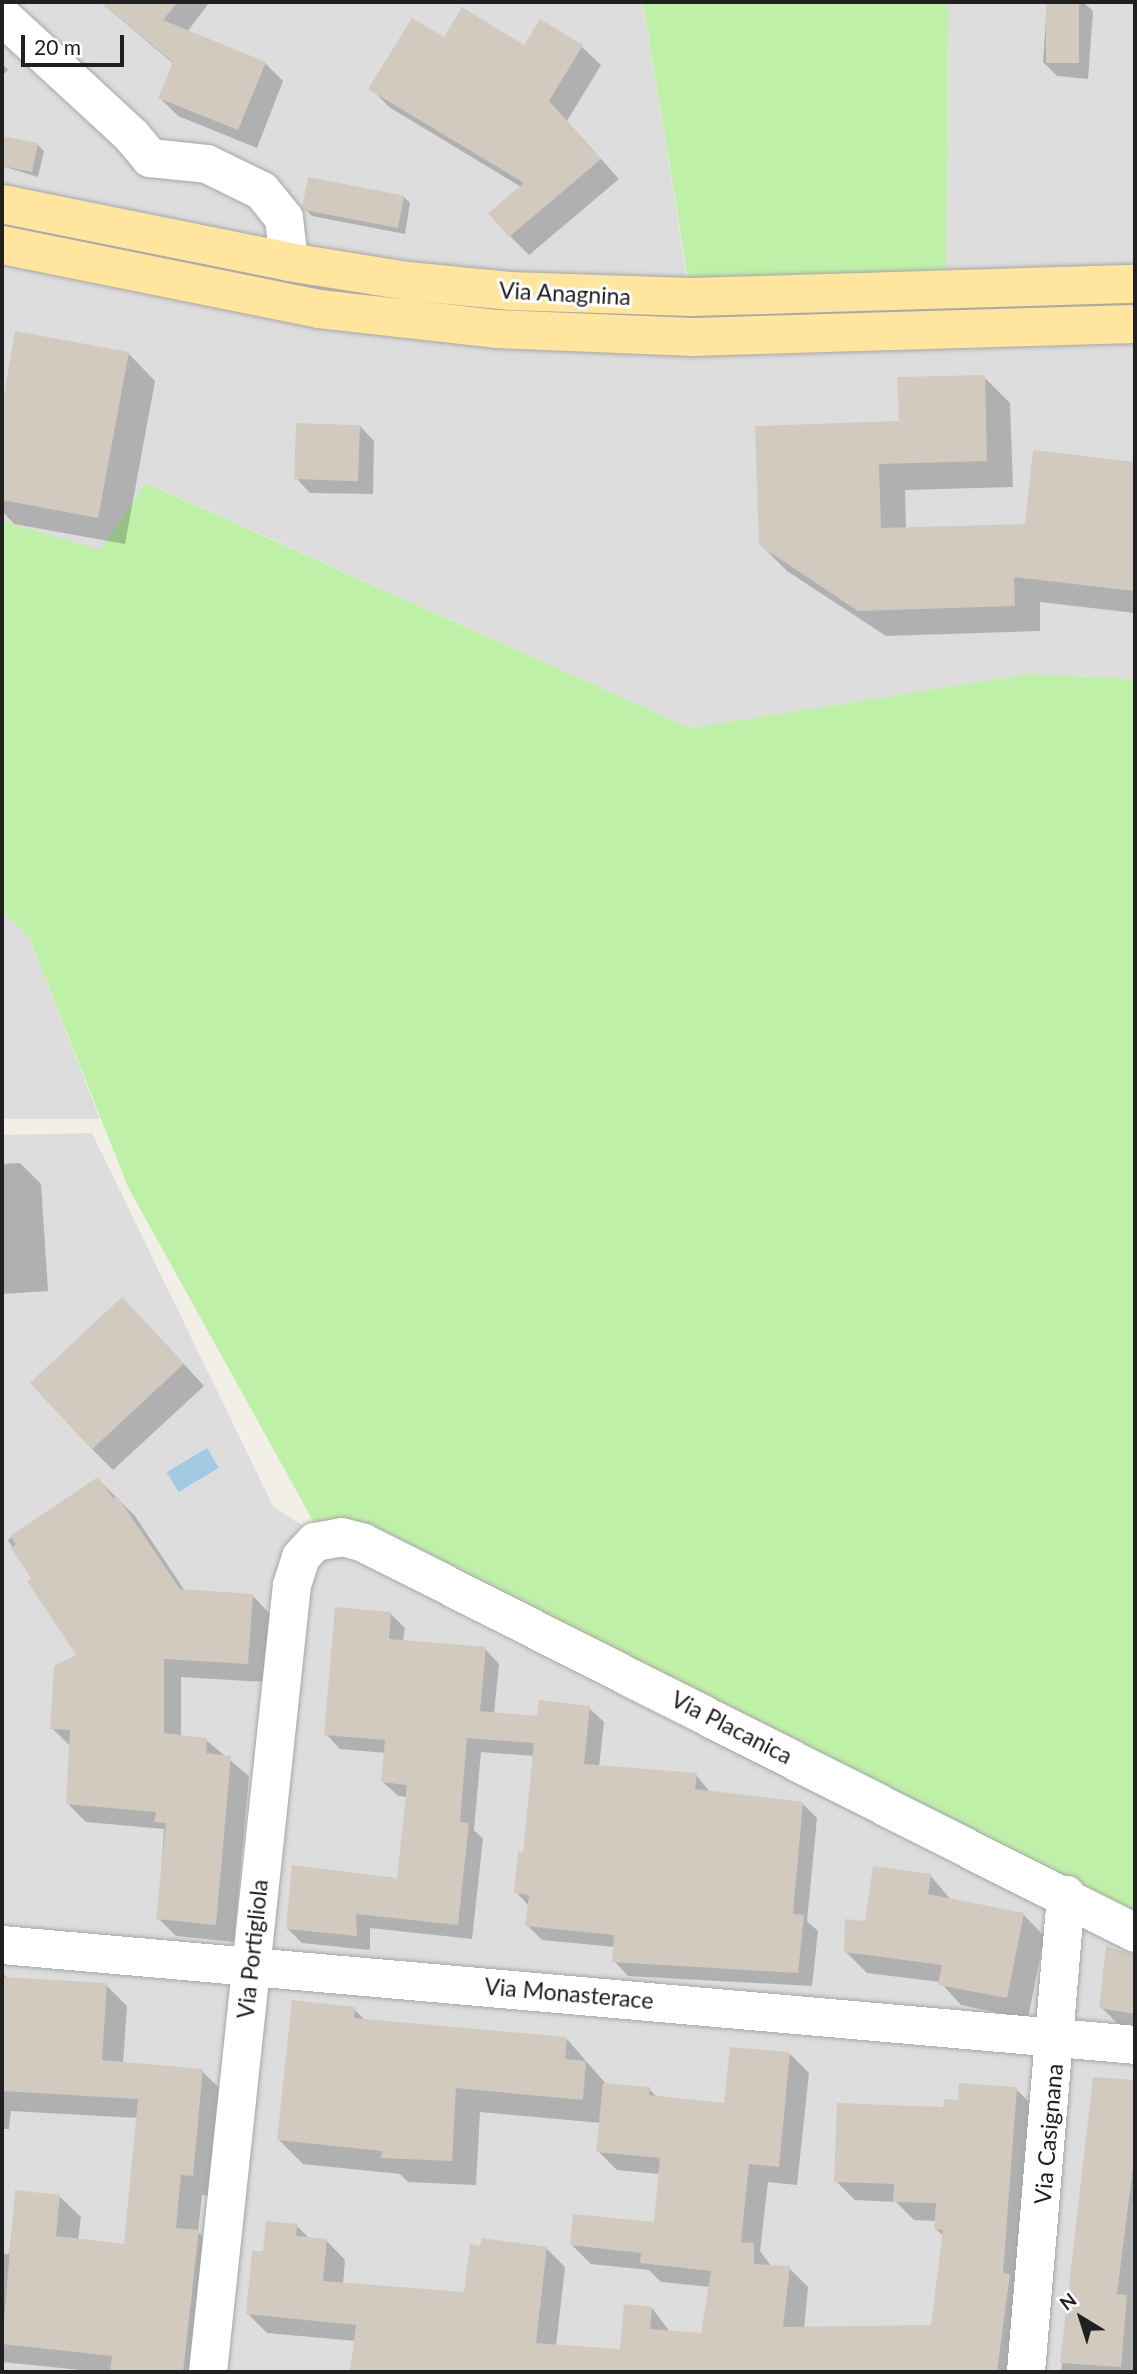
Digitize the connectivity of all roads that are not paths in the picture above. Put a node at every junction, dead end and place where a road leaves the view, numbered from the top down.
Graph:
1 (2, 16) edge
2 (2, 204) edge
3 (2, 245) edge
4 (289, 262) junction
5 (1135, 284) edge
6 (1135, 324) edge
7 (323, 1539) joint
8 (1066, 1895) junction
9 (1135, 1933) edge
10 (2, 1945) edge
11 (250, 1964) junction
12 (1057, 2038) junction
13 (1135, 2045) edge
14 (208, 2372) edge
15 (1026, 2372) edge

1 - 4 street
2 - 4 main road, Via Anagnina
3 - 6 main road, Via Anagnina
4 - 5 main road, Via Anagnina
7 - 8 street, Via Placanica
7 - 11 street, Via Portigliola
8 - 9 street, Via Placanica
8 - 12 street, Via Casignana
10 - 11 street, Via Monasterace
11 - 12 street, Via Monasterace
11 - 14 street, Via Portigliola
12 - 13 street, Via Monasterace
12 - 15 street, Via Casignana

